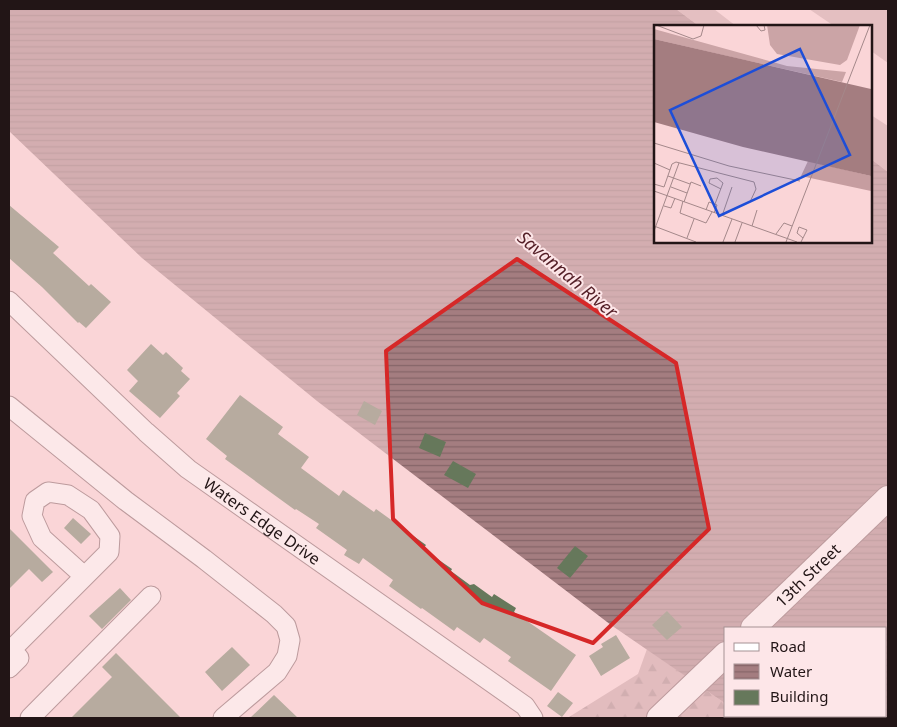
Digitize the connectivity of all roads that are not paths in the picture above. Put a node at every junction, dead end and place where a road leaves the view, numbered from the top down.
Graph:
1 (9, 301) edge
2 (9, 406) edge
3 (888, 498) edge
4 (84, 576) junction
5 (151, 596) dead end
6 (754, 627) edge
7 (10, 656) edge
8 (724, 656) edge
9 (30, 718) edge
10 (223, 718) edge
11 (533, 718) edge
12 (660, 718) edge

1 - 11 street, Waters Edge Drive
2 - 10 street
3 - 6 main road, 13th Street
4 - 4 street
4 - 7 street
5 - 9 street
8 - 12 main road

